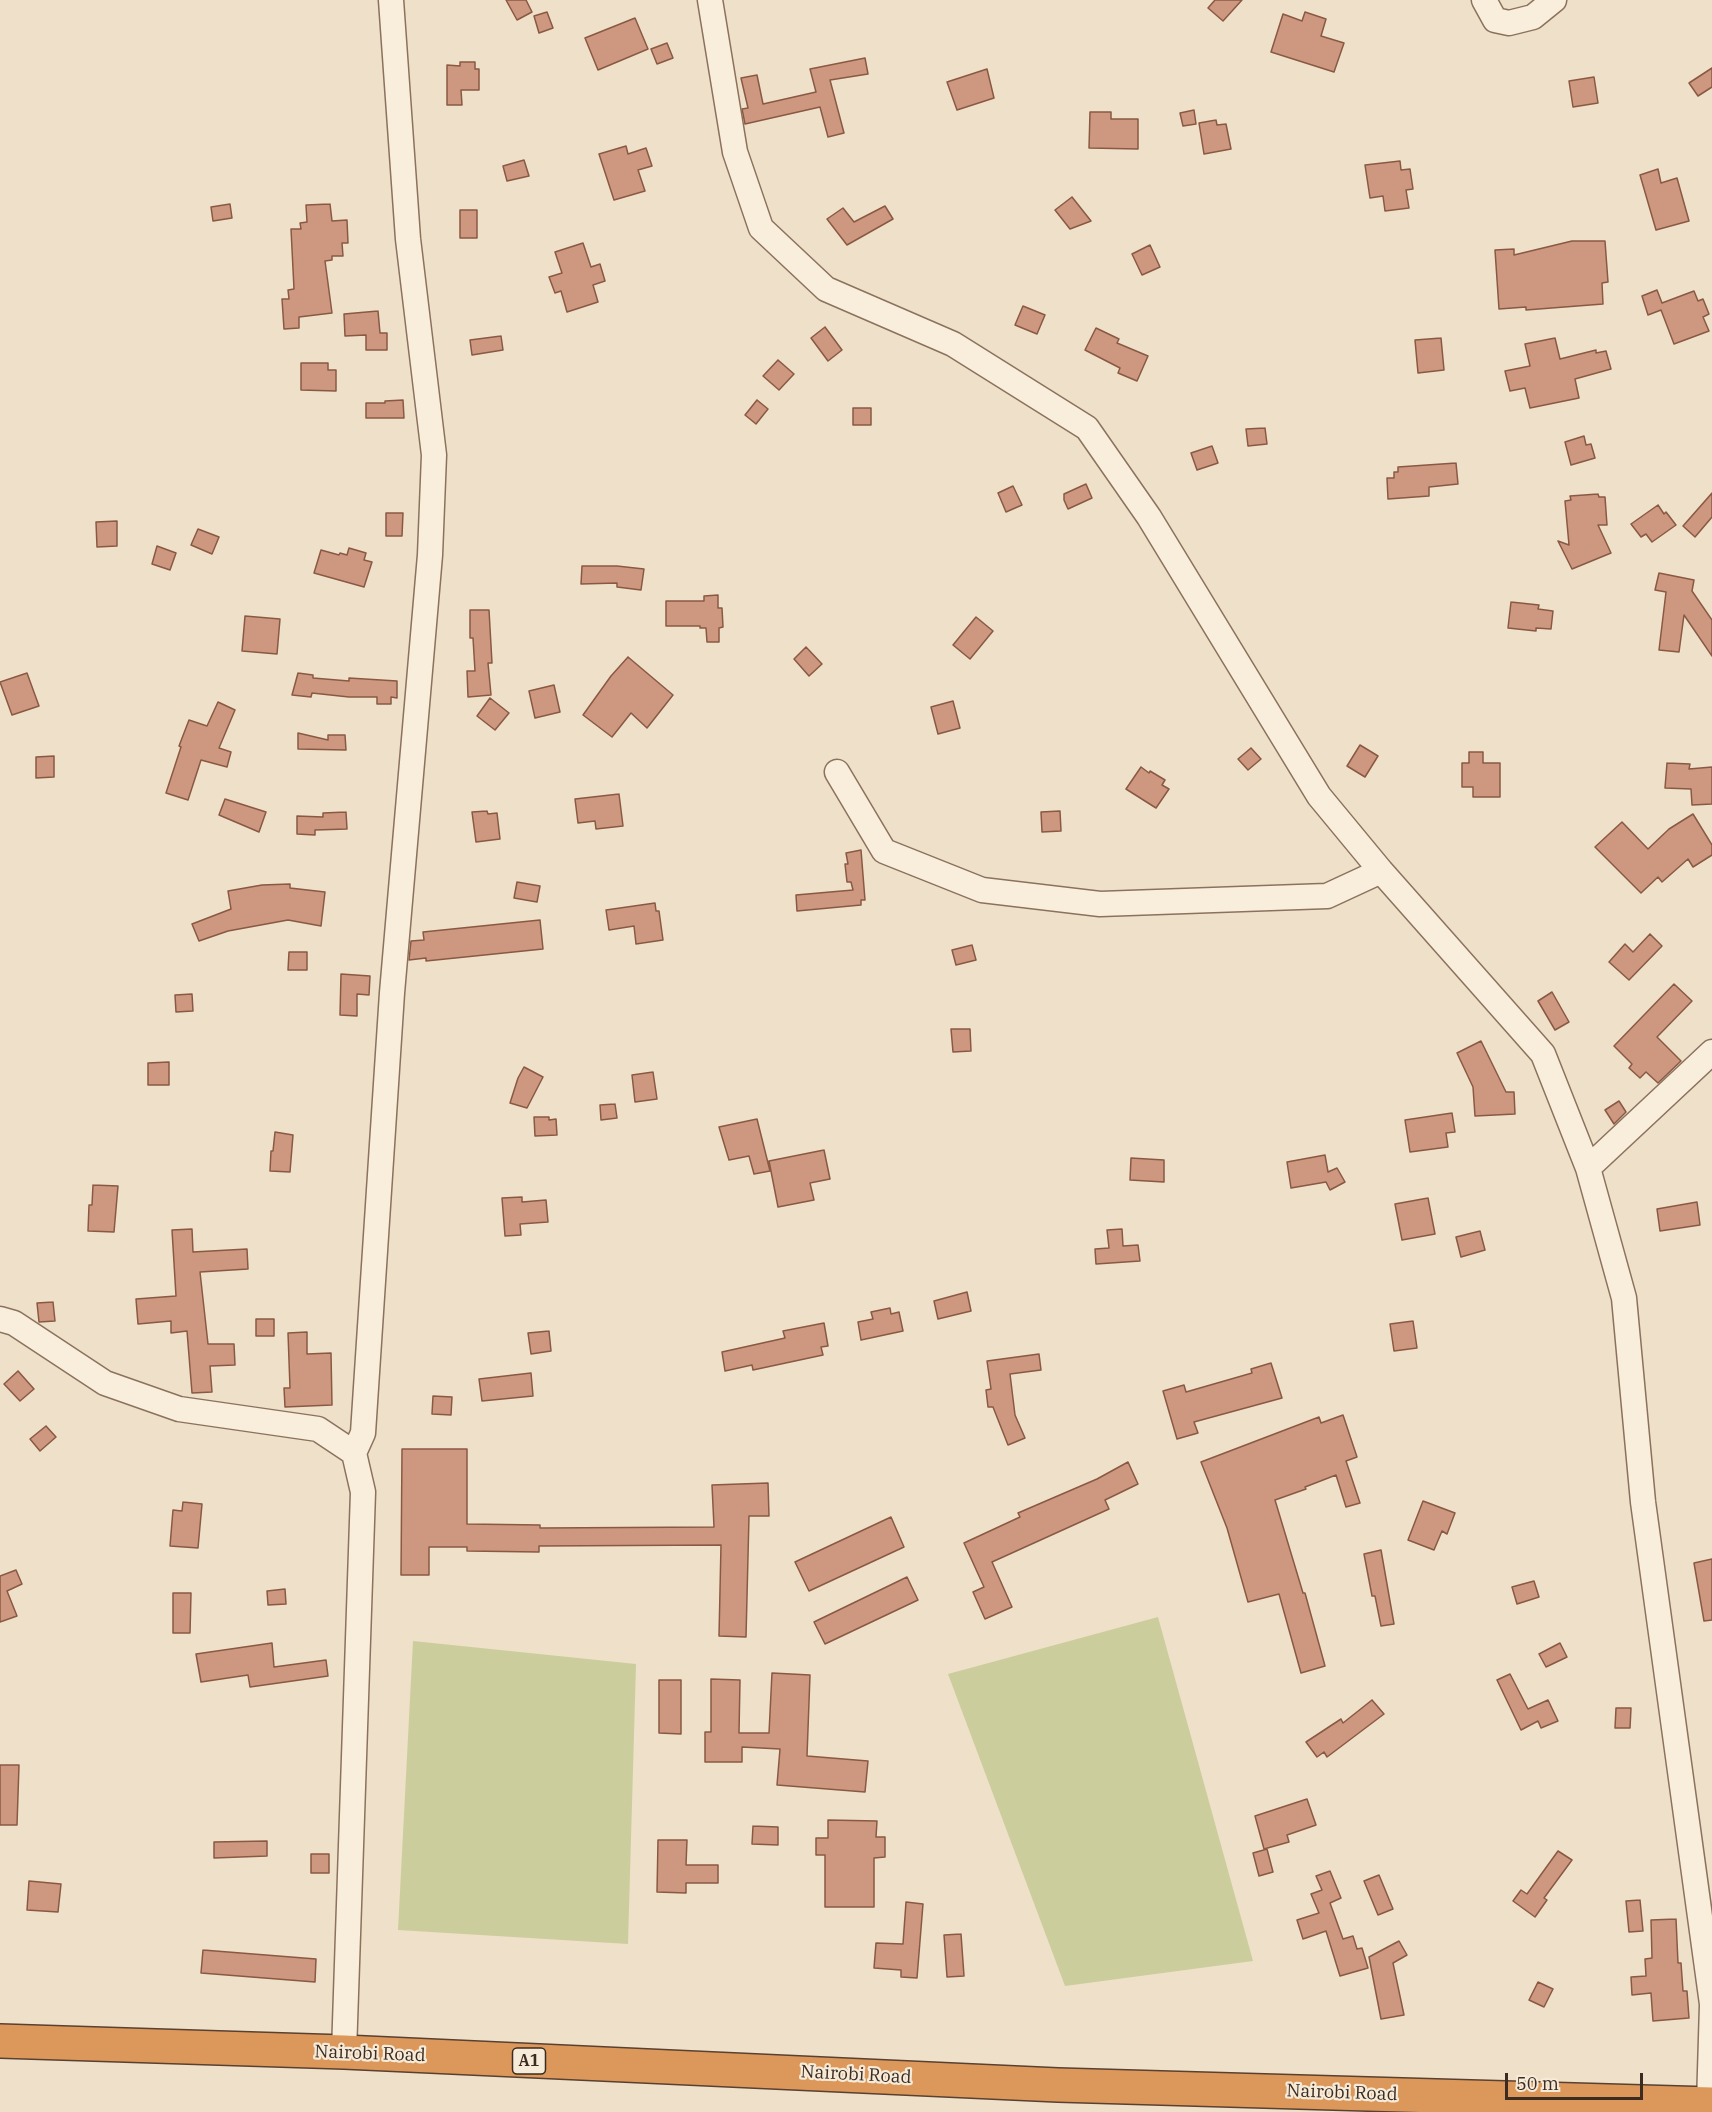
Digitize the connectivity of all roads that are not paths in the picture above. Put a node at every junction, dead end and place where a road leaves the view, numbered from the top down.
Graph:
1 (391, 0) edge
2 (710, 0) edge
3 (1484, 0) edge
4 (1554, 0) edge
5 (837, 772) dead end
6 (1381, 871) junction
7 (1712, 1052) edge
8 (1588, 1168) junction
9 (0, 1319) edge
10 (354, 1453) junction
11 (1712, 2004) edge
12 (0, 2041) edge
13 (344, 2052) junction
14 (1710, 2104) edge

1 - 10 street
2 - 6 street
3 - 4 street
5 - 6 street
6 - 8 street
7 - 8 street
8 - 11 street
9 - 10 street
10 - 13 street
11 - 14 street
12 - 13 highway, Nairobi Road / A1
13 - 14 highway, Nairobi Road / A1

